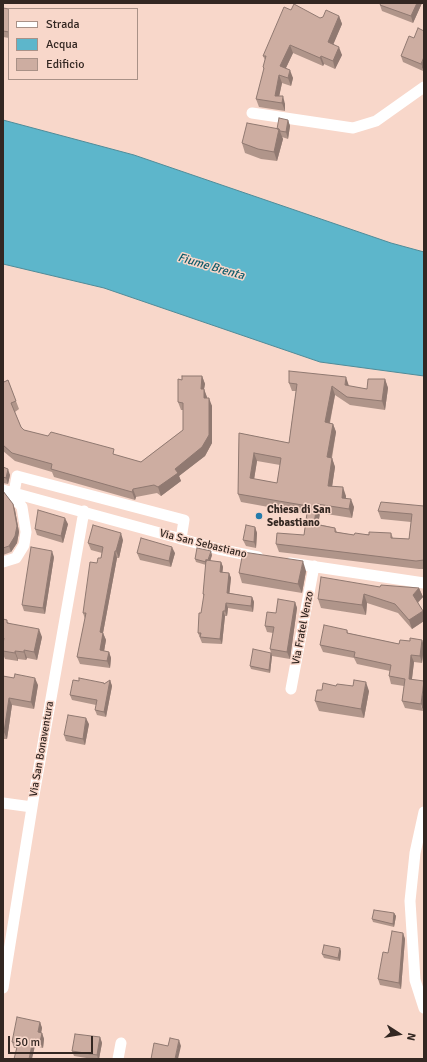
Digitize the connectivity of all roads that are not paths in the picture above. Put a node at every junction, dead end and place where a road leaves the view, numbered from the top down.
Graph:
1 (424, 87) edge
2 (252, 114) dead end
3 (9, 492) edge
4 (84, 511) junction
5 (181, 538) junction
6 (267, 559) edge
7 (282, 561) edge
8 (3, 562) edge
9 (314, 566) junction
10 (424, 583) edge
11 (291, 689) dead end
12 (3, 803) edge
13 (32, 807) junction
14 (424, 812) edge
15 (3, 988) edge
16 (424, 1008) edge
17 (121, 1043) dead end
18 (118, 1059) edge

1 - 2 street
3 - 4 street, Via San Sebastiano
3 - 5 street
3 - 8 street
4 - 5 street, Via San Sebastiano
4 - 13 street, Via San Bonaventura
5 - 6 street, Via San Sebastiano
7 - 9 street
9 - 10 street
9 - 11 street, Via Fratel Venzo
12 - 13 street
13 - 15 street, Via San Bonaventura
14 - 16 street
17 - 18 street

